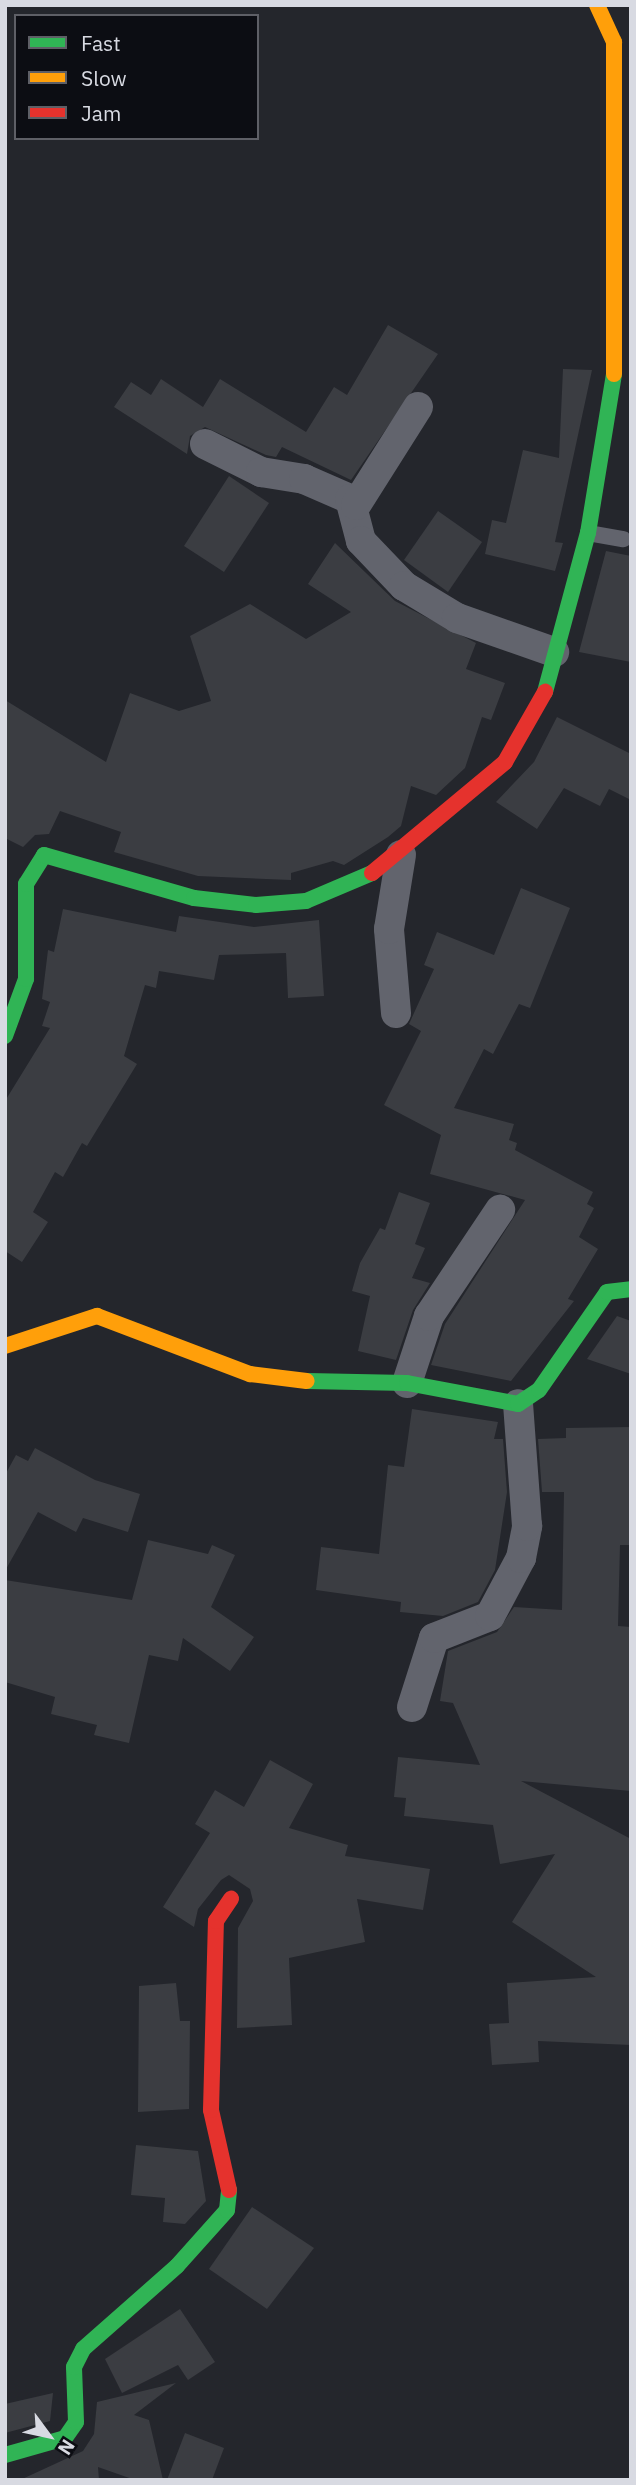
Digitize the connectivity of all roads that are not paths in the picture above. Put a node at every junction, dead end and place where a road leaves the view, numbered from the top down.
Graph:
1 (597, 5) edge
2 (623, 102) edge
3 (624, 301) edge
4 (418, 407) dead end
5 (205, 444) dead end
6 (356, 505) junction
7 (588, 533) junction
8 (622, 539) dead end
9 (554, 652) junction
10 (401, 855) junction
11 (18, 923) edge
12 (396, 1013) dead end
13 (5, 1037) edge
14 (500, 1210) dead end
15 (631, 1289) edge
16 (5, 1346) edge
17 (407, 1383) junction
18 (518, 1404) junction
19 (412, 1707) dead end
20 (231, 1899) dead end
21 (5, 2455) edge

1 - 2 street
2 - 3 street
3 - 7 street
4 - 6 street
5 - 6 street
6 - 9 street
7 - 8 lane
7 - 9 street
9 - 10 street
10 - 11 street
10 - 12 street
11 - 13 street
14 - 17 street
15 - 18 street
16 - 17 street
17 - 18 street
18 - 19 street
20 - 21 street

